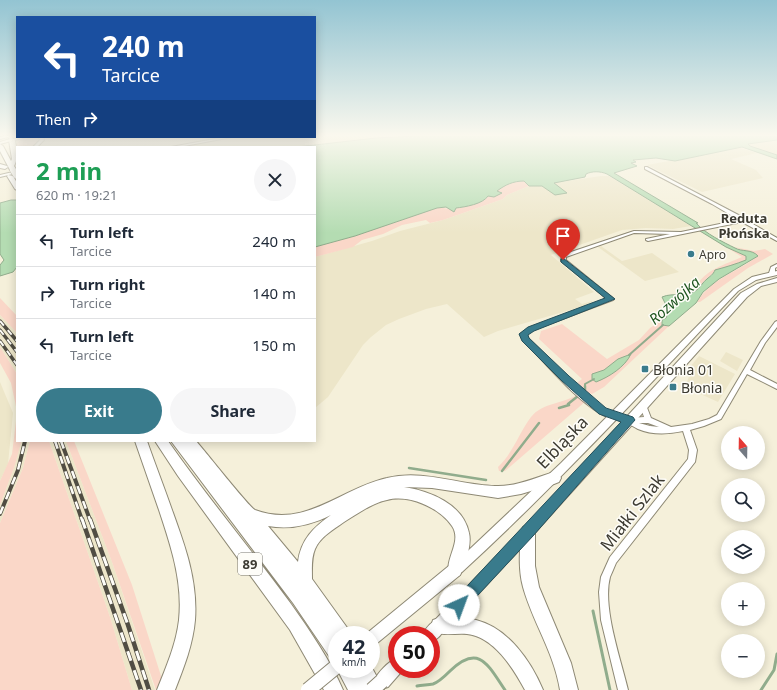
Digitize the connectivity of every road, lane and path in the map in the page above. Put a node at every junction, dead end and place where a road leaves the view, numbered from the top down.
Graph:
1 (646, 168) dead end
2 (11, 171) edge
3 (0, 176) edge
4 (16, 185) edge
5 (744, 220) junction
6 (681, 233) junction
7 (648, 240) dead end
8 (777, 240) edge
9 (777, 264) edge
10 (775, 276) edge
11 (777, 323) edge
12 (746, 371) junction
13 (777, 387) edge
14 (643, 405) junction
15 (614, 415) junction
16 (629, 420) junction
17 (648, 420) junction
18 (670, 429) junction
19 (686, 429) junction
20 (141, 442) edge
21 (162, 442) edge
22 (178, 442) edge
23 (190, 442) edge
24 (554, 478) junction
25 (249, 515) junction
26 (528, 532) junction
27 (455, 570) junction
28 (304, 581) junction
29 (336, 626) edge
30 (439, 626) edge
31 (440, 630) edge
32 (380, 632) edge
33 (328, 640) edge
34 (328, 673) edge
35 (388, 675) edge
36 (351, 678) edge
37 (370, 678) edge
38 (376, 687) edge
39 (166, 690) edge
40 (308, 690) edge
41 (334, 690) edge
42 (358, 690) edge
43 (534, 690) edge
44 (569, 690) edge
45 (623, 690) edge

1 - 5 street
2 - 3 street
2 - 4 highway
5 - 6 street
5 - 8 street
6 - 7 street
6 - 15 street
9 - 10 street
10 - 14 main road
10 - 15 main road, Elbląska
11 - 12 street
12 - 13 street
12 - 19 street
14 - 16 main road
14 - 17 street
15 - 16 street
15 - 24 main road, Elbląska
16 - 17 street
16 - 18 street
16 - 26 main road
17 - 18 street
18 - 19 street
19 - 45 street, Miałki Szlak
20 - 39 highway
21 - 41 highway, 89
22 - 33 highway, 89
23 - 25 highway
24 - 25 highway
24 - 27 main road, Elbląska
25 - 28 highway
26 - 30 main road
26 - 44 highway
27 - 28 highway
27 - 32 main road, Elbląska
28 - 29 highway
31 - 43 highway
34 - 40 main road, bridge
35 - 38 main road
36 - 42 highway
37 - 38 highway

